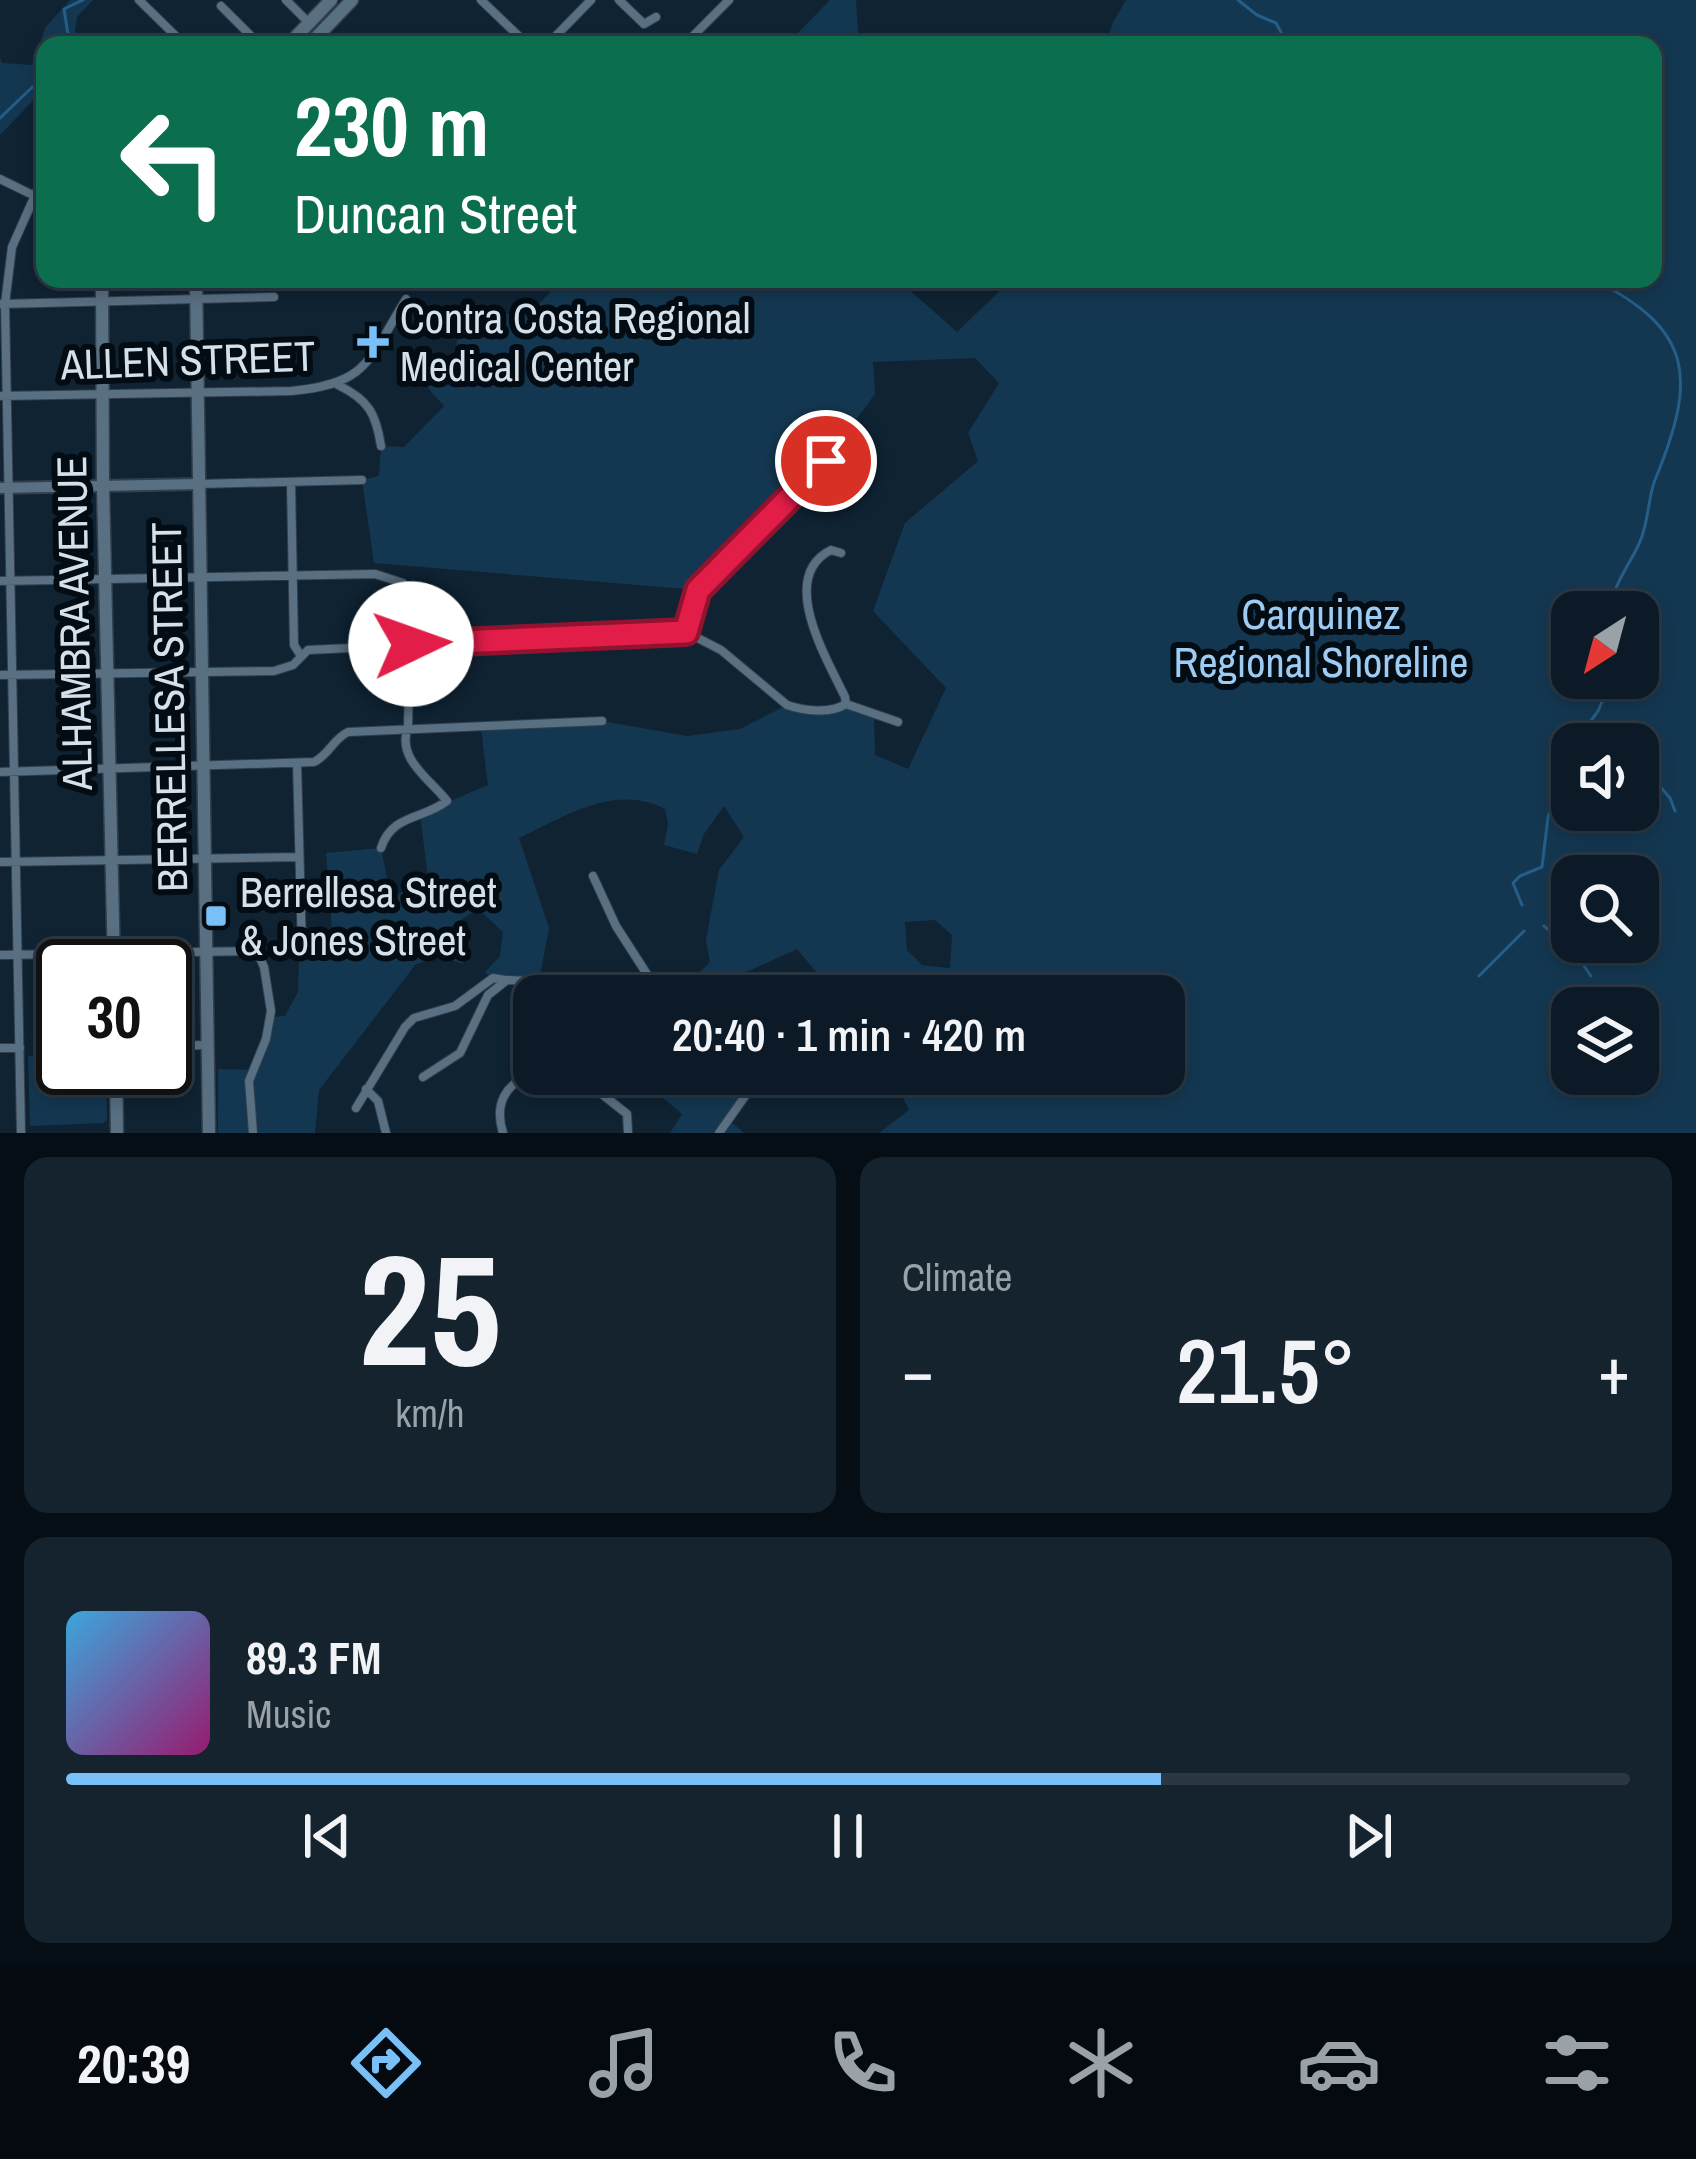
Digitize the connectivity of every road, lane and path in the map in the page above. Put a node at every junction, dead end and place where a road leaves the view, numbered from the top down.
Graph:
1 (139, 0) edge
2 (286, 0) edge
3 (331, 0) edge
4 (352, 0) edge
5 (481, 0) edge
6 (591, 0) edge
7 (619, 0) edge
8 (729, 0) edge
9 (221, 6) dead end
10 (656, 17) dead end
11 (309, 23) junction
12 (320, 34) joint
13 (176, 36) edge
14 (251, 36) edge
15 (297, 36) edge
16 (519, 36) edge
17 (556, 36) edge
18 (693, 36) edge
19 (0, 179) edge
20 (36, 188) edge
21 (32, 195) junction
22 (36, 197) edge
23 (102, 288) edge
24 (196, 288) edge
25 (274, 297) dead end
26 (195, 298) junction
27 (406, 299) dead end
28 (101, 301) junction
29 (3, 304) edge
30 (337, 385) junction
31 (196, 391) junction
32 (102, 394) junction
33 (4, 396) edge
34 (380, 446) dead end
35 (826, 461) dead end
36 (362, 480) dead end
37 (291, 483) junction
38 (198, 484) junction
39 (103, 487) junction
40 (5, 488) edge
41 (841, 553) dead end
42 (292, 577) junction
43 (104, 579) junction
44 (200, 579) junction
45 (5, 581) edge
46 (686, 632) junction
47 (411, 644) junction
48 (301, 656) junction
49 (200, 671) junction
50 (107, 674) junction
51 (0, 675) edge
52 (13, 675) junction
53 (846, 704) junction
54 (602, 721) dead end
55 (898, 722) dead end
56 (405, 733) junction
57 (297, 763) junction
58 (203, 764) junction
59 (110, 768) junction
60 (0, 772) edge
61 (15, 772) junction
62 (381, 848) dead end
63 (298, 857) junction
64 (205, 858) junction
65 (112, 860) junction
66 (0, 862) edge
67 (16, 862) junction
68 (593, 875) dead end
69 (114, 939) edge
70 (302, 950) dead end
71 (207, 953) junction
72 (192, 954) edge
73 (0, 955) edge
74 (17, 955) junction
75 (36, 956) edge
76 (649, 975) edge
77 (507, 980) junction
78 (513, 980) edge
79 (192, 1045) edge
80 (207, 1045) junction
81 (0, 1048) edge
82 (20, 1048) junction
83 (423, 1077) dead end
84 (513, 1085) edge
85 (366, 1089) junction
86 (116, 1095) edge
87 (604, 1095) edge
88 (746, 1095) edge
89 (356, 1108) dead end
90 (21, 1133) edge
91 (117, 1133) edge
92 (209, 1133) edge
93 (253, 1133) edge
94 (386, 1133) edge
95 (503, 1133) edge
96 (628, 1133) edge
97 (719, 1133) edge

1 - 13 street
2 - 11 street
3 - 11 main road
4 - 12 main road
5 - 16 street
6 - 17 street
7 - 10 street
8 - 18 street
9 - 14 street
11 - 12 street
11 - 15 main road
19 - 21 street
20 - 21 street
21 - 22 street
21 - 29 street
23 - 28 main road, ALHAMBRA AVENUE
24 - 26 main road, BERRELLESA STREET
25 - 26 street
26 - 28 street
26 - 31 main road, BERRELLESA STREET
27 - 30 street, ALLEN STREET
28 - 29 street
28 - 32 main road, ALHAMBRA AVENUE
29 - 33 street
30 - 31 street, ALLEN STREET
30 - 34 street
31 - 32 street, ALLEN STREET
31 - 38 main road, BERRELLESA STREET
32 - 33 street, ALLEN STREET
32 - 39 main road, ALHAMBRA AVENUE
33 - 40 street
35 - 46 street
36 - 37 street
37 - 38 street
37 - 42 street
38 - 39 street
38 - 44 main road, BERRELLESA STREET
39 - 40 street
39 - 43 main road, ALHAMBRA AVENUE
40 - 45 street
41 - 53 street
42 - 44 street
42 - 47 street
42 - 48 street
43 - 44 street
43 - 45 street
43 - 50 main road, ALHAMBRA AVENUE
44 - 49 main road, BERRELLESA STREET
45 - 52 street
46 - 47 street
46 - 53 street
47 - 48 street
47 - 56 street
48 - 49 street
49 - 50 street
49 - 58 main road, BERRELLESA STREET
50 - 52 street
50 - 59 main road, ALHAMBRA AVENUE
51 - 52 street
52 - 61 street
53 - 55 street
54 - 56 street
56 - 57 street
56 - 62 street
57 - 58 street
57 - 63 street
58 - 59 street
58 - 64 main road, BERRELLESA STREET
59 - 61 street
59 - 65 main road, ALHAMBRA AVENUE
60 - 61 street
61 - 67 street
63 - 64 street
63 - 70 street
64 - 65 street
64 - 71 main road, BERRELLESA STREET
65 - 67 street
65 - 69 main road, ALHAMBRA AVENUE
66 - 67 street
67 - 74 street
68 - 76 street
71 - 72 street
71 - 80 main road, BERRELLESA STREET
71 - 93 street
73 - 74 street
74 - 75 street
74 - 82 street
77 - 78 street
77 - 83 street
77 - 85 street
79 - 80 street
80 - 92 main road, BERRELLESA STREET
81 - 82 street
82 - 90 street
84 - 95 street
85 - 89 street
85 - 94 street
86 - 91 main road
87 - 96 street
88 - 97 street

